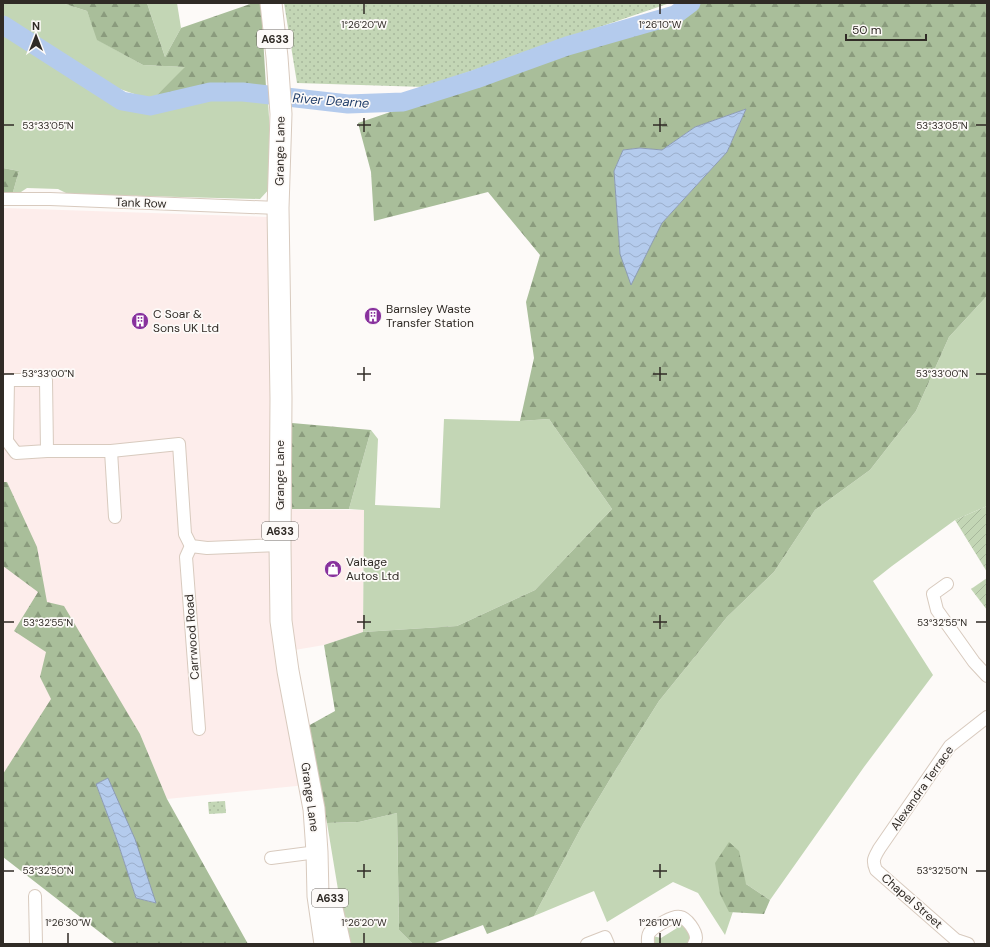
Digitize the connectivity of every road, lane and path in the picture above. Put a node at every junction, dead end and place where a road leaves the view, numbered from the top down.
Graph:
1 (271, 3) edge
2 (3, 199) edge
3 (278, 208) junction
4 (47, 451) junction
5 (111, 451) junction
6 (115, 517) dead end
7 (280, 544) junction
8 (190, 546) junction
9 (947, 584) dead end
10 (987, 676) edge
11 (987, 717) edge
12 (199, 729) dead end
13 (317, 852) junction
14 (271, 858) dead end
15 (876, 870) joint
16 (35, 896) dead end
17 (606, 940) edge
18 (36, 944) edge
19 (325, 944) edge
20 (340, 944) edge
21 (587, 944) edge
22 (648, 944) edge
23 (694, 944) edge
24 (968, 944) edge

1 - 3 highway, Grange Lane / A633
2 - 3 street, Tank Row
3 - 7 highway, Grange Lane / A633
4 - 4 street, Carrwood Road
4 - 5 street, Carrwood Road
5 - 6 street
5 - 8 street, Carrwood Road
7 - 8 street
7 - 13 highway, Grange Lane / A633
8 - 12 street, Carrwood Road
9 - 10 street
11 - 15 street, Alexandra Terrace
13 - 14 street
13 - 19 highway, Grange Lane / A633
13 - 20 highway, A633
15 - 24 street, Chapel Street
16 - 18 street
17 - 21 street
22 - 23 street

